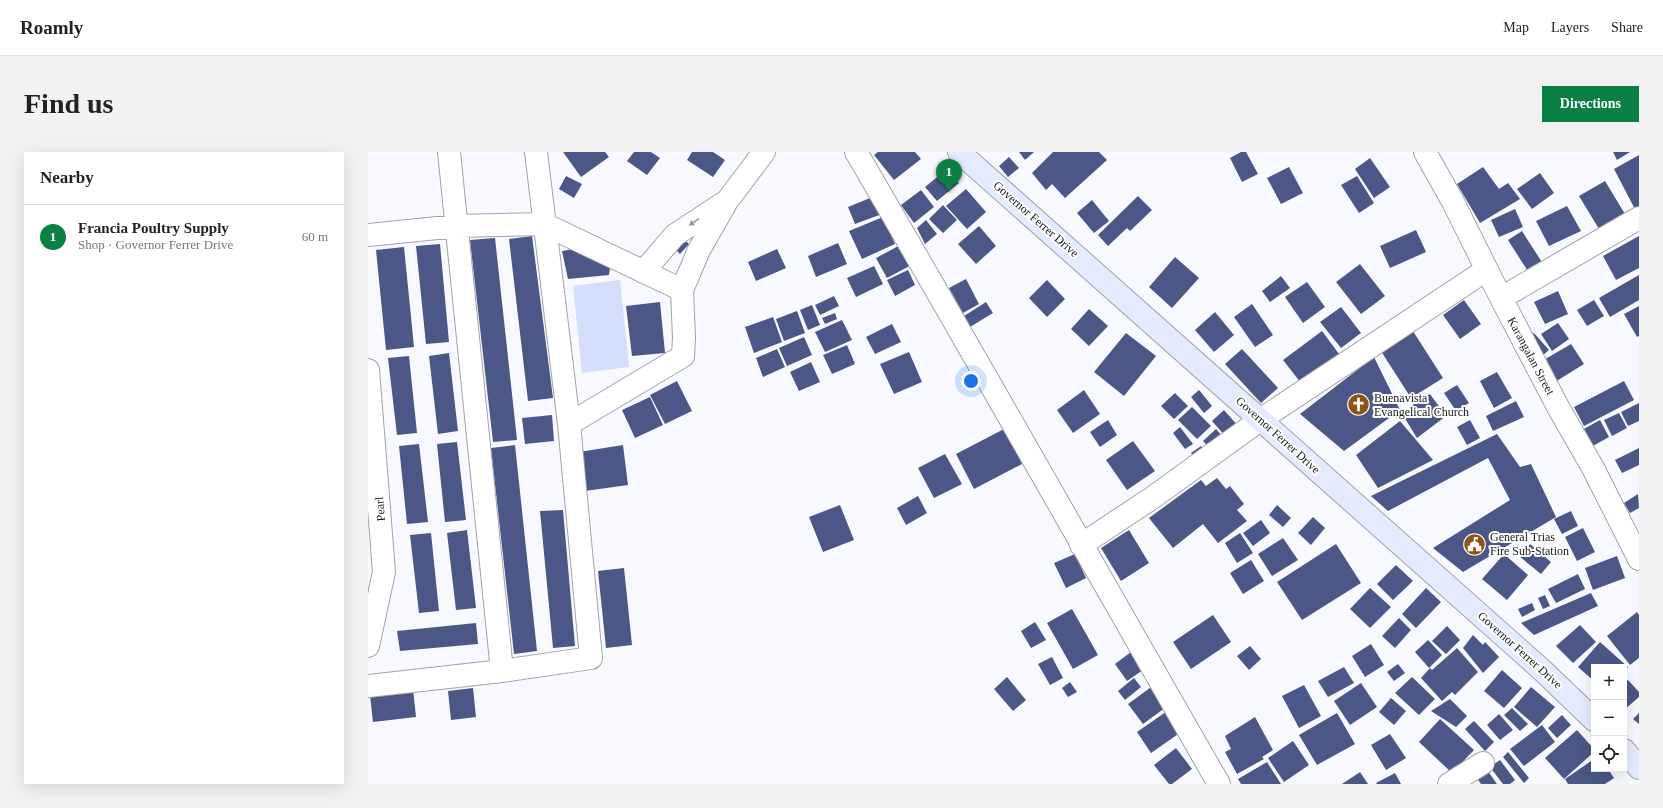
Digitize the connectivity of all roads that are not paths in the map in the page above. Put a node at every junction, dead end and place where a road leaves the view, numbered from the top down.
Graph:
1 (449, 152) edge
2 (536, 152) edge
3 (764, 152) edge
4 (856, 152) edge
5 (959, 152) edge
6 (1425, 152) edge
7 (727, 201) junction
8 (1639, 218) edge
9 (544, 224) junction
10 (457, 226) junction
11 (368, 235) edge
12 (1486, 270) junction
13 (643, 272) junction
14 (682, 290) junction
15 (1501, 298) junction
16 (368, 370) edge
17 (1260, 420) junction
18 (569, 424) junction
19 (1081, 545) junction
20 (1639, 559) edge
21 (376, 569) edge
22 (368, 646) edge
23 (502, 671) junction
24 (368, 686) edge
25 (1591, 717) edge
26 (1627, 754) edge
27 (1639, 768) edge
28 (1219, 784) edge

1 - 10 street
2 - 9 street
3 - 7 street
4 - 19 street
5 - 17 main road, Governor Ferrer Drive
6 - 12 street, Karangalan Street
7 -> 13 street
7 - 14 street
8 - 15 street
9 - 10 street
9 - 13 street
9 - 18 street
10 - 11 street
10 - 23 street
12 - 15 street, Karangalan Street
12 - 17 street
13 - 14 street
14 - 18 street
15 - 20 street, Karangalan Street
16 - 21 street, Pearl
17 - 19 street
17 - 25 main road, Governor Ferrer Drive
18 - 23 street
19 - 28 street
21 - 22 street, Pearl
23 - 24 street
26 - 27 main road

